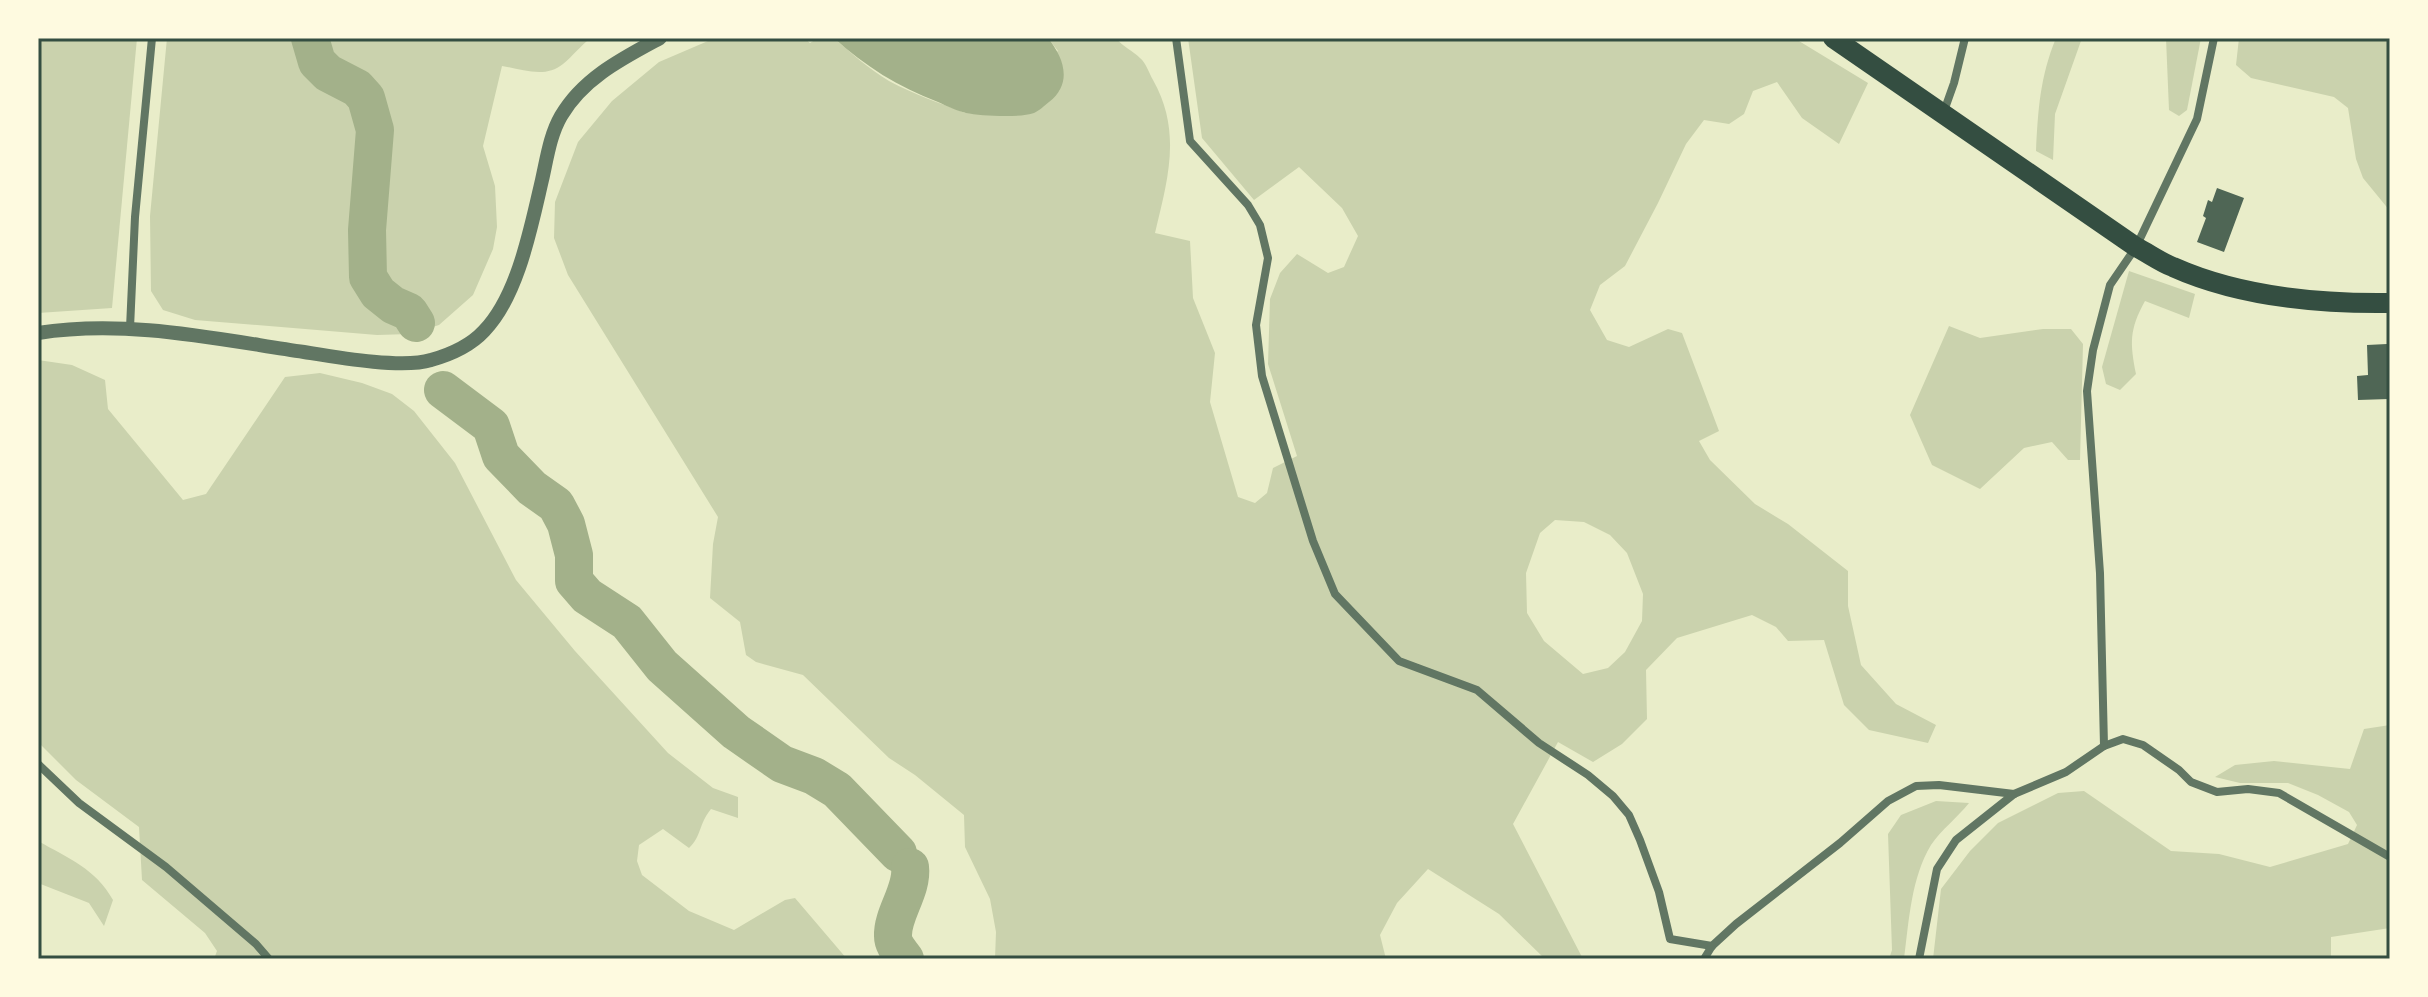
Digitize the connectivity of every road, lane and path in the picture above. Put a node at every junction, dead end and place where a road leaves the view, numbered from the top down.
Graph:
1 (152, 38) edge
2 (660, 38) edge
3 (1176, 38) edge
4 (1833, 38) edge
5 (1965, 38) edge
6 (2214, 38) edge
7 (1943, 114) junction
8 (2136, 247) junction
9 (2390, 303) edge
10 (130, 328) junction
11 (38, 333) edge
12 (2104, 746) junction
13 (38, 764) edge
14 (2014, 794) junction
15 (2390, 857) edge
16 (1712, 946) junction
17 (269, 959) edge
18 (1704, 959) edge
19 (1919, 959) edge

1 - 10 street
2 - 10 street
3 - 16 street
4 - 7 highway
5 - 7 street
6 - 8 street
7 - 8 highway
8 - 9 highway
8 - 12 street
10 - 11 street
12 - 14 street
12 - 15 street
13 - 17 street
14 - 16 street
14 - 19 street
16 - 18 street

